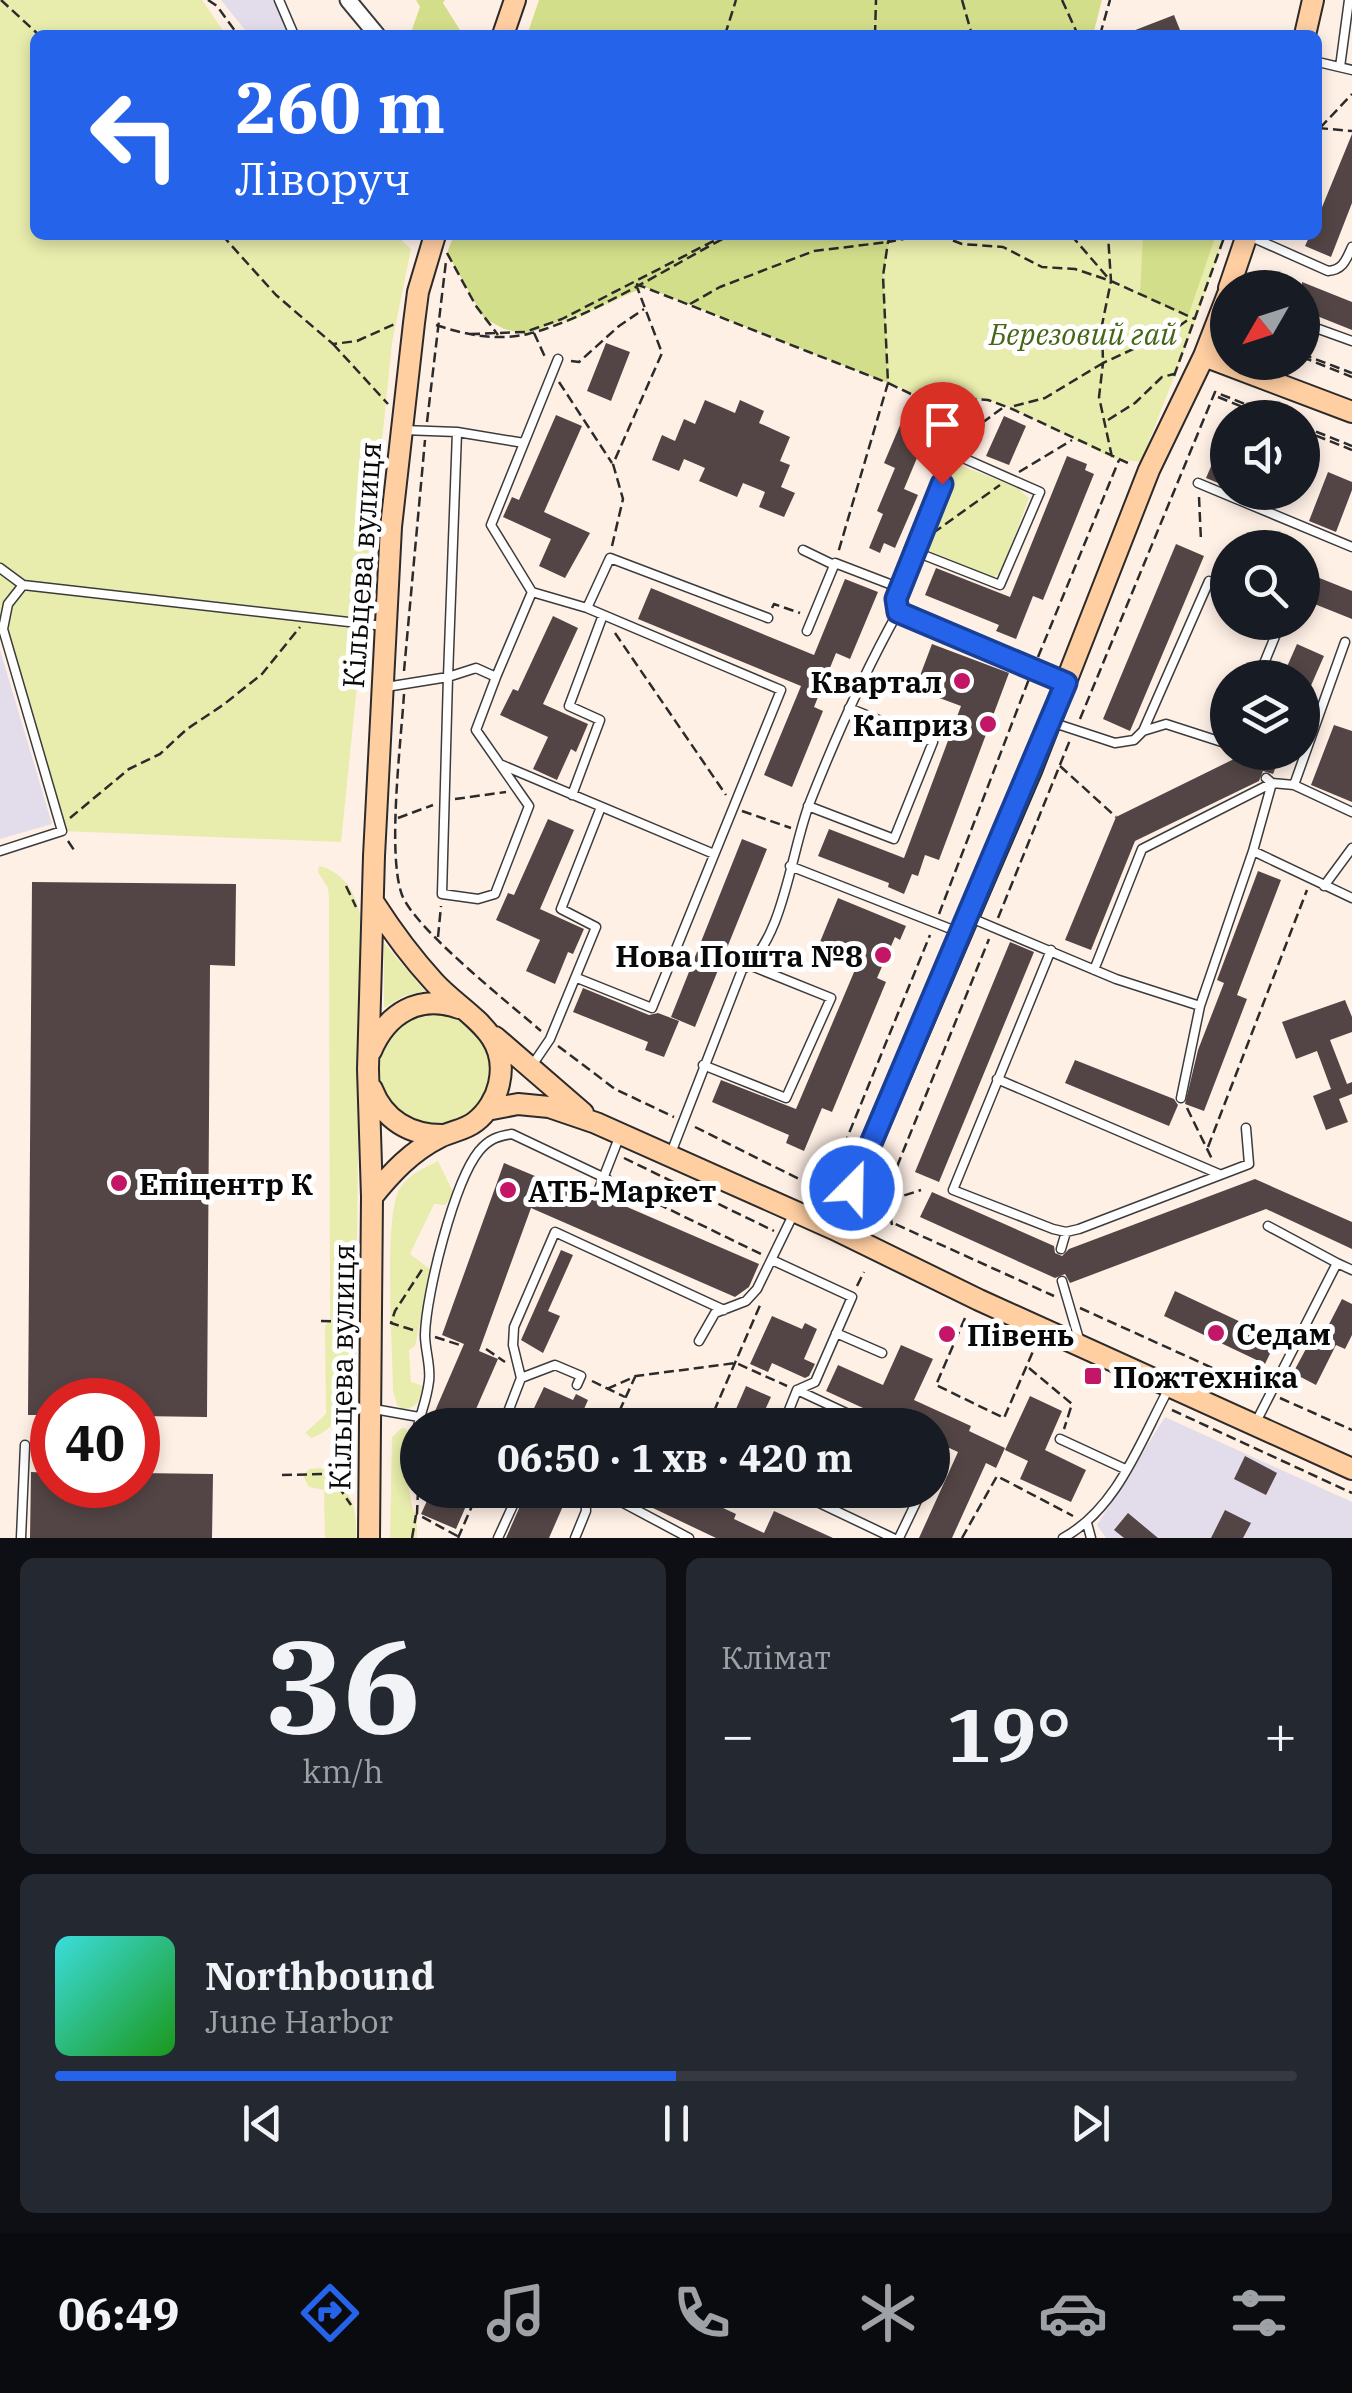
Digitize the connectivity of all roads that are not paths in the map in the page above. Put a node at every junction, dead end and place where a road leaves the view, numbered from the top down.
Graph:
1 (279, 0) edge
2 (348, 0) edge
3 (515, 0) edge
4 (1313, 0) edge
5 (1350, 0) edge
6 (292, 30) edge
7 (373, 30) edge
8 (504, 30) edge
9 (1306, 30) edge
10 (1322, 63) edge
11 (1340, 67) junction
12 (1352, 70) edge
13 (434, 240) edge
14 (1244, 240) edge
15 (1257, 240) edge
16 (1352, 248) edge
17 (1235, 270) edge
18 (1320, 329) edge
19 (1210, 340) edge
20 (1352, 341) edge
21 (1204, 356) junction
22 (558, 359) road end
23 (1352, 412) edge
24 (401, 421) junction
25 (457, 432) junction
26 (960, 439) road end
27 (524, 443) junction
28 (954, 454) junction
29 (1198, 483) road end
30 (918, 547) junction
31 (1352, 547) edge
32 (803, 550) dead end
33 (835, 564) junction
34 (0, 568) edge
35 (1210, 581) edge
36 (23, 585) junction
37 (900, 588) junction
38 (532, 592) junction
39 (588, 608) junction
40 (898, 612) junction
41 (603, 615) junction
42 (768, 618) dead end
43 (384, 626) junction
44 (807, 631) dead end
45 (1344, 642) dead end
46 (448, 677) junction
47 (496, 677) junction
48 (1066, 683) junction
49 (382, 687) junction
50 (849, 708) junction
51 (1051, 722) junction
52 (1143, 732) junction
53 (1210, 738) edge
54 (500, 765) junction
55 (1269, 780) junction
56 (1294, 786) junction
57 (572, 795) junction
58 (808, 806) junction
59 (601, 807) junction
60 (1352, 812) edge
61 (1352, 848) edge
62 (0, 851) edge
63 (1253, 851) junction
64 (714, 854) junction
65 (790, 866) junction
66 (1324, 886) junction
67 (1352, 898) edge
68 (374, 903) junction
69 (964, 925) junction
70 (1051, 950) junction
71 (749, 965) junction
72 (1094, 970) junction
73 (577, 978) junction
74 (1200, 1006) junction
75 (464, 1009) junction
76 (492, 1035) junction
77 (703, 1065) junction
78 (368, 1069) junction
79 (529, 1070) junction
80 (997, 1079) junction
81 (1182, 1101) road end
82 (487, 1110) junction
83 (596, 1124) junction
84 (1246, 1128) dead end
85 (444, 1135) junction
86 (616, 1144) junction
87 (669, 1158) junction
88 (1218, 1174) junction
89 (605, 1178) junction
90 (597, 1194) dead end
91 (372, 1196) junction
92 (794, 1213) junction
93 (1268, 1226) dead end
94 (580, 1229) dead end
95 (834, 1229) junction
96 (1066, 1232) junction
97 (578, 1243) junction
98 (1061, 1250) dead end
99 (772, 1260) junction
100 (1337, 1264) junction
101 (1352, 1270) edge
102 (1062, 1281) dead end
103 (724, 1310) junction
104 (836, 1333) junction
105 (699, 1341) dead end
106 (1080, 1343) junction
107 (882, 1352) dead end
108 (520, 1378) junction
109 (579, 1381) road end
110 (1170, 1385) junction
111 (797, 1390) junction
112 (370, 1408) junction
113 (421, 1408) edge
114 (509, 1408) edge
115 (790, 1408) edge
116 (836, 1408) edge
117 (400, 1414) edge
118 (1254, 1426) junction
119 (1060, 1440) road end
120 (25, 1446) dead end
121 (1352, 1469) edge
122 (1125, 1470) junction
123 (512, 1508) edge
124 (586, 1508) edge
125 (633, 1508) edge
126 (831, 1508) edge
127 (912, 1508) edge
128 (1087, 1523) junction
129 (21, 1538) edge
130 (369, 1538) edge
131 (498, 1538) edge
132 (575, 1538) edge
133 (689, 1538) edge
134 (896, 1538) edge
135 (1062, 1538) edge
136 (1091, 1538) edge

1 - 6 lane
2 - 7 street
3 - 8 main road
4 - 9 main road
5 - 11 lane
10 - 11 lane
11 - 12 lane
13 - 24 main road, Кільцева вулиця
14 - 17 main road
15 - 16 lane
18 - 20 lane
19 - 21 main road
21 - 23 main road
21 - 48 main road
22 - 27 lane
24 - 25 lane
24 - 43 main road, Кільцева вулиця
25 - 27 lane
25 - 46 lane
26 - 28 lane
27 - 38 lane
28 - 30 lane
28 - 30 lane
29 - 31 lane
30 - 37 lane
32 - 33 lane
33 - 37 lane
33 - 44 lane
34 - 36 lane
35 - 52 lane
36 - 43 lane
36 - 62 lane
37 - 40 lane
38 - 39 lane
38 - 47 lane
39 - 41 lane
39 - 42 lane
40 - 48 lane
40 - 50 lane
41 - 57 lane
41 - 64 lane
43 - 49 main road, Кільцева вулиця
45 - 56 lane
46 - 47 lane
46 - 49 lane
46 - 54 lane
47 - 54 lane
48 - 51 main road
49 - 68 main road, Кільцева вулиця
50 - 58 lane
50 - 58 lane
51 - 52 lane
51 - 69 main road
52 - 53 lane
54 - 57 lane
55 - 56 lane
55 - 63 lane
55 - 72 lane
56 - 60 lane
57 - 59 lane
58 - 65 lane
59 - 64 lane
59 - 73 lane
61 - 66 lane
63 - 66 lane
63 - 74 lane
64 - 73 lane
65 - 69 lane
65 - 71 lane
66 - 67 lane
68 - 75 main road
68 - 78 main road, Кільцева вулиця
69 - 70 lane
69 - 95 main road
70 - 72 lane
70 - 80 lane
71 - 77 lane
71 - 77 lane
72 - 74 lane
73 - 79 lane
74 - 81 lane
75 - 76 main road
75 - 78 main road, Кільцева вулиця
76 - 79 main road
76 - 82 main road
77 - 87 lane
78 - 85 main road, Кільцева вулиця
78 - 91 main road, Кільцева вулиця
79 - 83 main road
80 - 88 lane
80 - 96 lane
82 - 83 main road
82 - 85 main road
83 - 86 main road
84 - 88 lane
85 - 91 main road
86 - 87 main road
86 - 89 lane
87 - 92 main road
88 - 96 lane
89 - 90 lane
89 - 113 lane
91 - 112 main road, Кільцева вулиця
92 - 95 main road
92 - 99 lane
93 - 100 lane
94 - 97 lane
95 - 106 main road
96 - 98 lane
97 - 103 lane
97 - 108 lane
99 - 103 lane
99 - 104 lane
100 - 101 lane
100 - 118 lane
102 - 106 lane
103 - 105 lane
104 - 107 lane
104 - 111 lane
106 - 110 main road
108 - 109 lane
108 - 114 lane
110 - 118 main road
110 - 122 lane
111 - 115 lane
111 - 116 lane
112 - 117 lane
112 - 130 main road, Кільцева вулиця
118 - 121 main road
119 - 122 lane
120 - 129 lane
122 - 128 lane
123 - 131 lane
124 - 132 lane
125 - 133 lane
126 - 134 lane
127 - 134 lane
128 - 135 lane
128 - 136 lane

